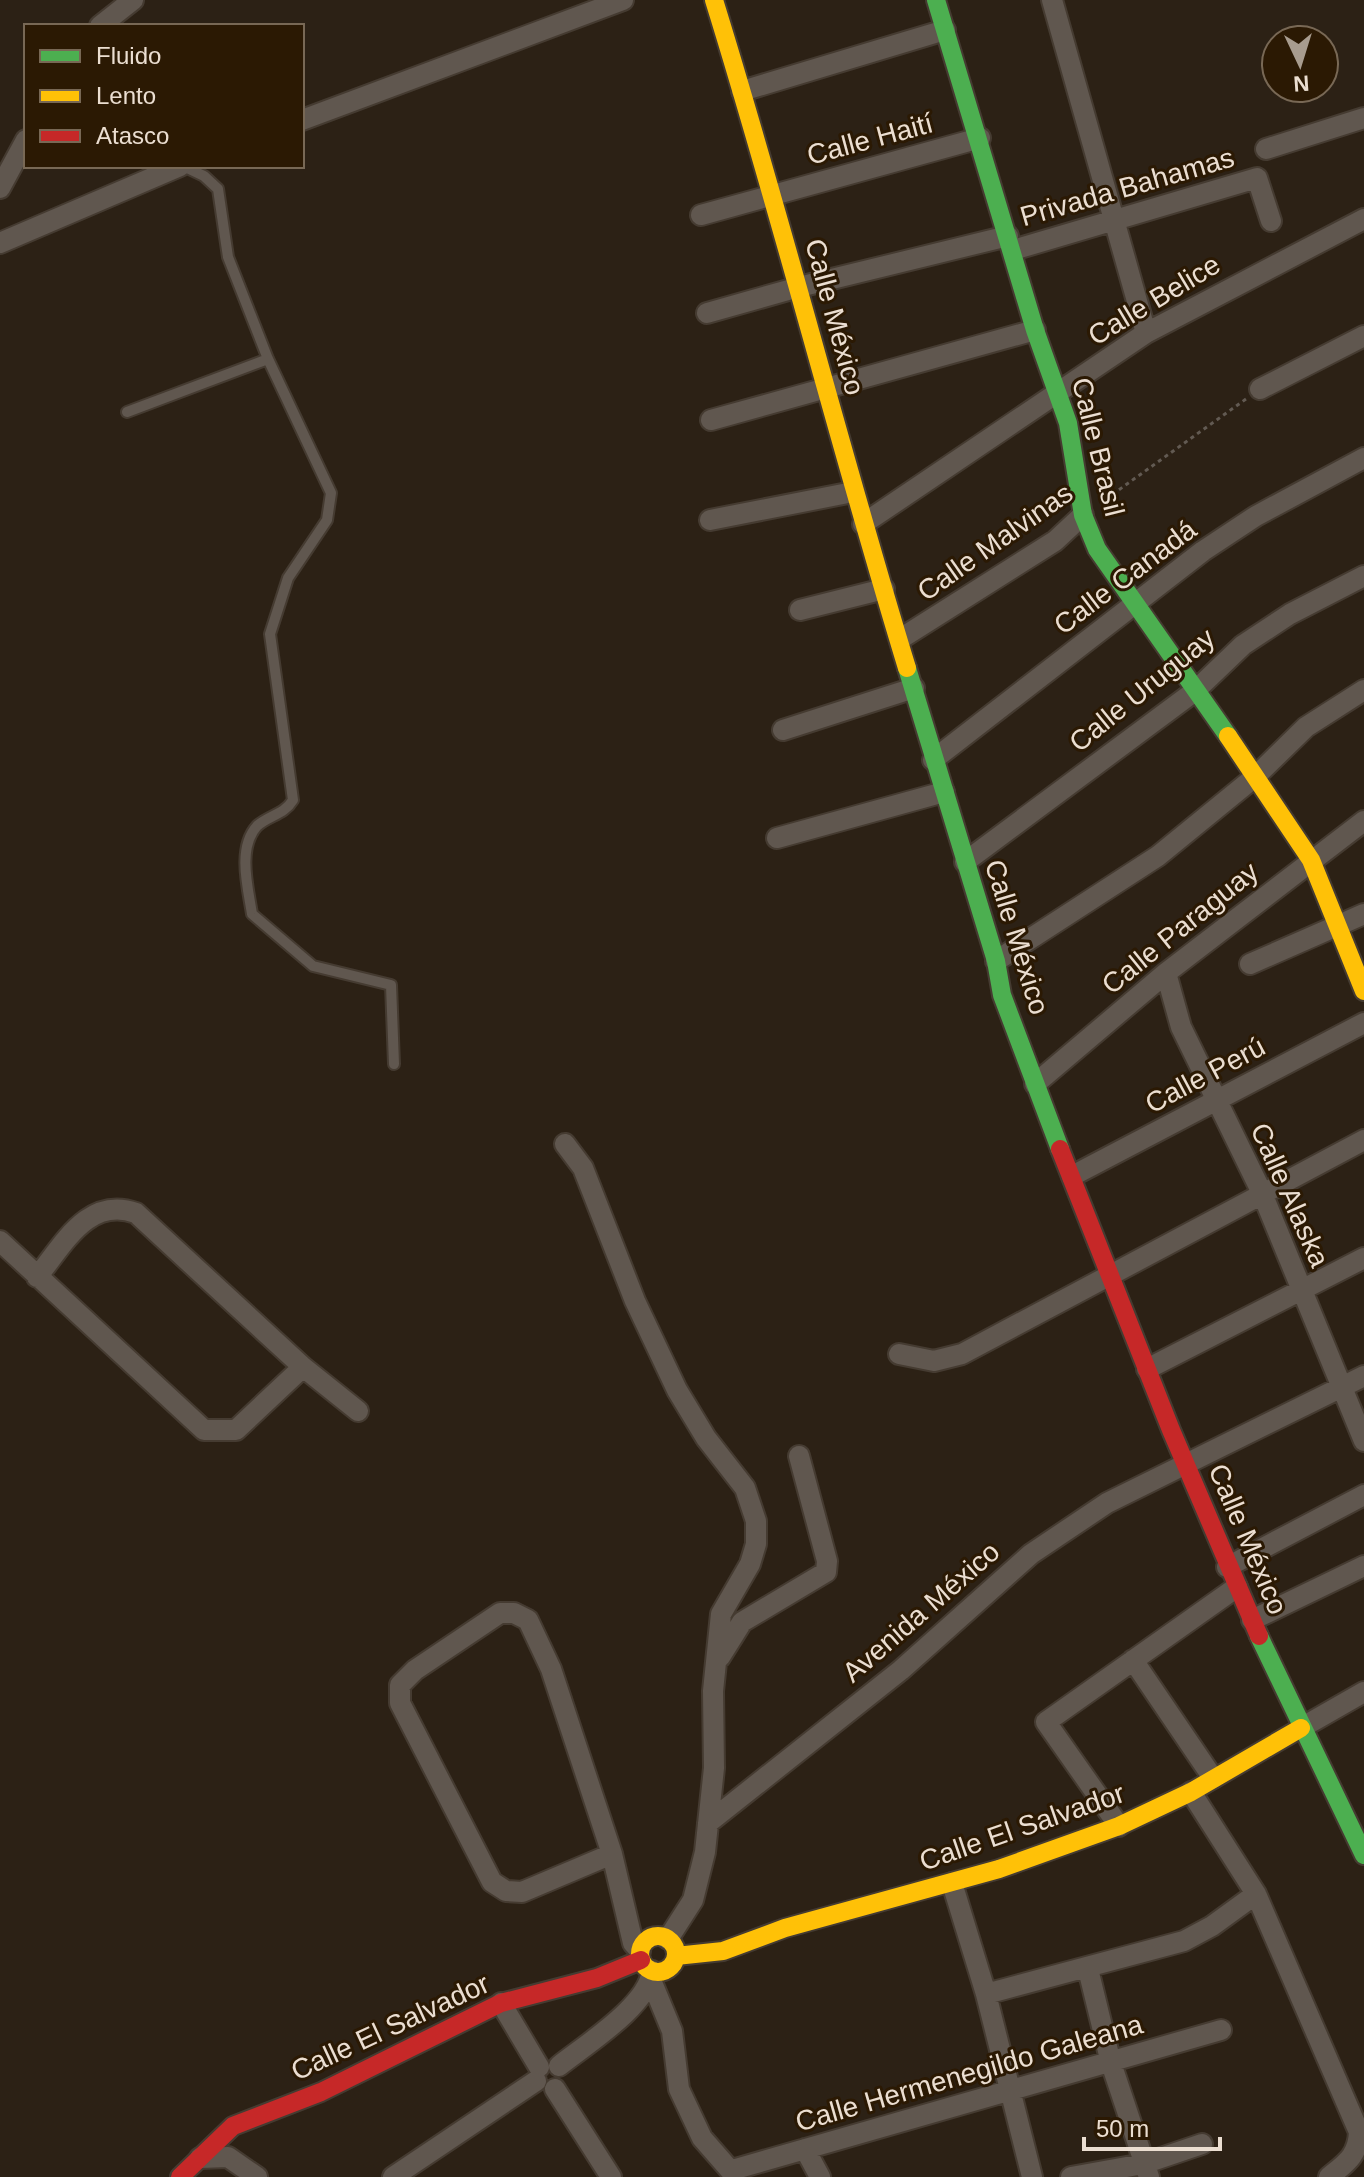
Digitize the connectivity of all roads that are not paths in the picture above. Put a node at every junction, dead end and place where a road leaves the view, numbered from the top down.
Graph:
1 (133, 0) edge
2 (623, 0) edge
3 (714, 0) edge
4 (936, 0) edge
5 (1052, 0) edge
6 (103, 24) edge
7 (945, 30) junction
8 (742, 91) junction
9 (1364, 118) edge
10 (304, 119) edge
11 (980, 138) junction
12 (24, 144) edge
13 (1266, 149) dead end
14 (176, 168) edge
15 (186, 168) edge
16 (0, 188) edge
17 (774, 194) junction
18 (701, 215) dead end
19 (1113, 218) junction
20 (1364, 219) edge
21 (1271, 221) dead end
22 (0, 243) edge
23 (1010, 243) junction
24 (799, 287) junction
25 (707, 313) dead end
26 (1035, 330) junction
27 (1146, 333) junction
28 (1364, 336) edge
29 (268, 359) junction
30 (825, 389) junction
31 (1260, 389) road end
32 (1058, 393) junction
33 (127, 412) dead end
34 (711, 420) dead end
35 (1364, 458) edge
36 (853, 492) junction
37 (1083, 515) junction
38 (710, 520) dead end
39 (863, 524) junction
40 (1364, 576) edge
41 (884, 589) junction
42 (1136, 604) junction
43 (800, 610) dead end
44 (900, 639) junction
45 (914, 688) junction
46 (1364, 690) edge
47 (1195, 691) junction
48 (783, 730) dead end
49 (933, 760) junction
50 (1256, 776) junction
51 (944, 792) junction
52 (1364, 821) edge
53 (777, 838) dead end
54 (1311, 860) junction
55 (965, 862) junction
56 (1364, 914) edge
57 (1337, 929) junction
58 (996, 961) junction
59 (1250, 964) dead end
60 (1166, 973) junction
61 (1364, 991) edge
62 (1364, 1023) edge
63 (394, 1064) dead end
64 (1035, 1084) junction
65 (1216, 1101) junction
66 (1364, 1140) edge
67 (565, 1144) dead end
68 (1072, 1176) junction
69 (1262, 1193) junction
70 (0, 1241) edge
71 (1364, 1258) edge
72 (1108, 1275) junction
73 (37, 1277) junction
74 (1302, 1288) junction
75 (899, 1354) dead end
76 (303, 1367) junction
77 (1147, 1369) junction
78 (1364, 1376) edge
79 (1343, 1386) junction
80 (358, 1411) dead end
81 (1364, 1441) edge
82 (799, 1456) dead end
83 (1186, 1465) junction
84 (1364, 1495) edge
85 (1364, 1566) edge
86 (1227, 1567) junction
87 (1237, 1587) junction
88 (1252, 1620) junction
89 (719, 1659) junction
90 (1133, 1660) junction
91 (1364, 1692) edge
92 (1301, 1728) junction
93 (1213, 1778) junction
94 (1191, 1792) junction
95 (1356, 1817) edge
96 (708, 1823) junction
97 (1119, 1826) junction
98 (612, 1854) junction
99 (1364, 1855) edge
100 (952, 1883) junction
101 (1256, 1894) junction
102 (672, 1948) junction
103 (646, 1965) junction
104 (1088, 1969) junction
105 (986, 1994) junction
106 (501, 2003) junction
107 (1221, 2030) dead end
108 (1111, 2063) junction
109 (547, 2076) junction
110 (1009, 2088) junction
111 (1202, 2144) dead end
112 (805, 2149) junction
113 (200, 2158) junction
114 (1146, 2170) edge
115 (734, 2174) edge
116 (180, 2177) edge
117 (257, 2177) edge
118 (393, 2177) edge
119 (611, 2177) edge
120 (820, 2177) edge
121 (1032, 2177) edge
122 (1071, 2177) edge
123 (1329, 2177) edge

1 - 6 street
2 - 10 street
3 - 8 street, Calle México
4 - 7 street, Calle Brasil
5 - 19 street
7 - 8 street
7 - 11 street, Calle Brasil
8 - 17 street, Calle México
9 - 13 street, Privada Bahamas
11 - 17 street, Calle Haití
11 - 23 street, Calle Brasil
12 - 16 street
14 - 22 street
15 - 29 lane
17 - 18 street, Calle Haití
17 - 24 street, Calle México
19 - 21 street, Privada Bahamas
19 - 23 street, Privada Bahamas
19 - 27 street
20 - 27 street, Calle Belice
23 - 24 street, Privada Bahamas
23 - 26 street, Calle Brasil
24 - 25 street, Privada Bahamas
24 - 30 street, Calle México
26 - 30 street
26 - 32 street, Calle Brasil
27 - 32 street, Calle Belice
28 - 31 street
29 - 33 lane
29 - 63 lane
30 - 34 street
30 - 36 street, Calle México
32 - 37 street, Calle Brasil
32 - 39 street, Calle Belice
35 - 42 street, Calle Canadá
36 - 38 street
36 - 39 street, Calle México
37 - 42 street, Calle Brasil
37 - 44 street, Calle Malvinas
39 - 41 street, Calle México
40 - 47 street, Calle Uruguay
41 - 43 street
41 - 44 street, Calle México
42 - 47 street, Calle Brasil
42 - 49 street, Calle Canadá
44 - 45 street, Calle México
45 - 48 street
45 - 49 street, Calle México
46 - 50 street
47 - 50 street, Calle Brasil
47 - 55 street, Calle Uruguay
49 - 51 street, Calle México
50 - 54 street, Calle Brasil
50 - 58 street
51 - 53 street
51 - 55 street, Calle México
52 - 54 street, Calle Paraguay
54 - 57 street, Calle Brasil
54 - 60 street, Calle Paraguay
55 - 58 street, Calle México
56 - 57 street
57 - 59 street
57 - 61 street, Calle Brasil
58 - 64 street, Calle México
60 - 64 street, Calle Paraguay
60 - 65 street, Calle Alaska
62 - 65 street, Calle Perú
64 - 68 street, Calle México
65 - 68 street, Calle Perú
65 - 69 street, Calle Alaska
66 - 69 street
67 - 89 street
68 - 72 street, Calle México
69 - 72 street
69 - 74 street, Calle Alaska
70 - 73 street
71 - 74 street
72 - 75 street
72 - 77 street, Calle México
73 - 76 street
73 - 76 street
74 - 77 street
74 - 79 street, Calle Alaska
76 - 80 street
77 - 83 street, Calle México
78 - 79 street, Avenida México
79 - 81 street, Calle Alaska
79 - 83 street, Avenida México
82 - 89 street
83 - 86 street, Calle México
83 - 96 street, Avenida México
84 - 86 street
85 - 88 street
86 - 87 street, Calle México
87 - 88 street, Calle México
87 - 90 street
88 - 92 street, Calle México
89 - 96 street
90 - 93 street
90 - 97 street
91 - 92 street, Calle El Salvador
92 - 93 street, Calle El Salvador
92 - 95 street, Calle México
93 - 94 street, Calle El Salvador
94 - 97 street, Calle El Salvador
94 - 101 street
95 - 99 street, Calle México
96 - 102 street
97 - 100 street, Calle El Salvador
98 - 98 street
98 - 103 street
100 - 102 street, Calle El Salvador
100 - 105 street
101 - 104 street
101 - 123 street
102 - 103 street
102 - 103 street
103 - 106 street, Calle El Salvador
103 - 109 street
103 - 115 street
104 - 105 street
104 - 108 street
105 - 110 street
106 - 109 street
106 - 113 street, Calle El Salvador
107 - 108 street, Calle Hermenegildo Galeana
108 - 110 street, Calle Hermenegildo Galeana
108 - 114 street
109 - 118 street
109 - 119 street
110 - 112 street, Calle Hermenegildo Galeana
110 - 121 street
111 - 114 street
112 - 115 street, Calle Hermenegildo Galeana
112 - 120 street
113 - 116 street, Calle El Salvador
113 - 117 street
114 - 122 street

